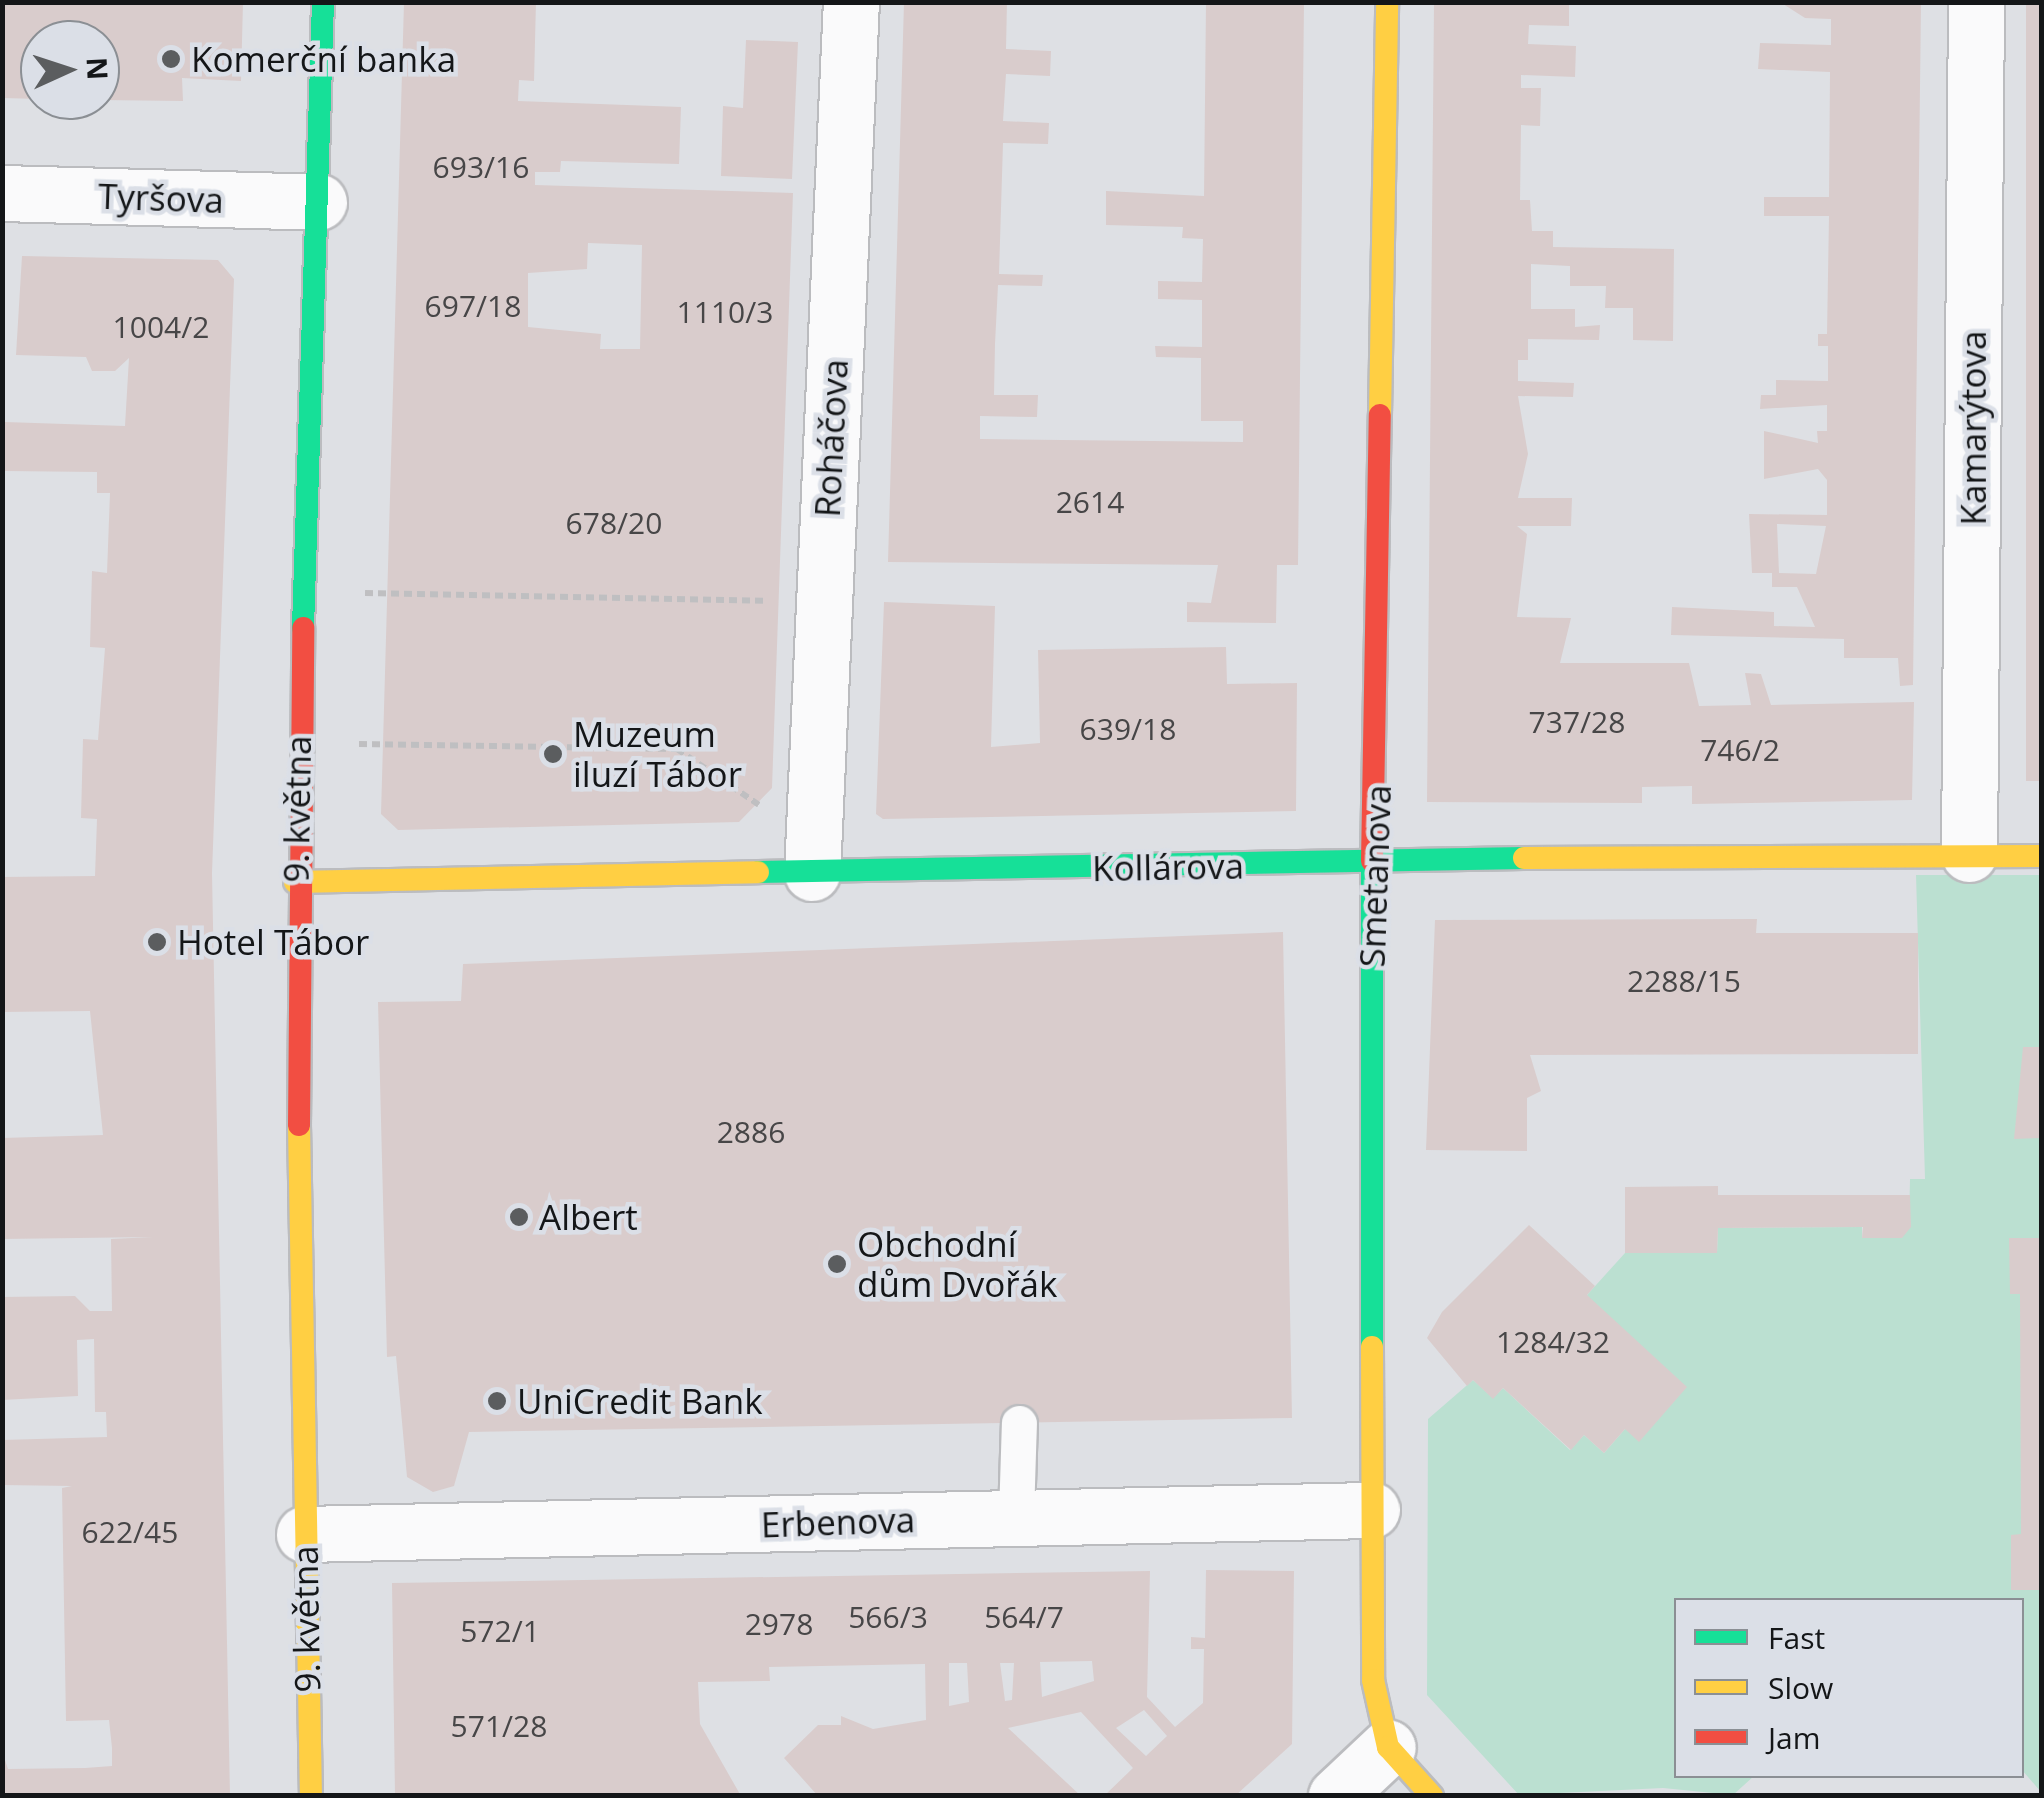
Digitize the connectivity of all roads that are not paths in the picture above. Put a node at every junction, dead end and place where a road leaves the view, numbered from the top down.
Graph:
1 (322, 2) edge
2 (850, 2) edge
3 (1387, 2) edge
4 (1976, 2) edge
5 (2, 193) edge
6 (318, 202) junction
7 (1969, 854) junction
8 (2042, 856) edge
9 (1375, 861) junction
10 (812, 873) junction
11 (295, 882) junction
12 (1018, 1423) dead end
13 (1372, 1510) junction
14 (1016, 1516) junction
15 (304, 1534) junction
16 (1388, 1747) junction
17 (311, 1796) edge
18 (1336, 1796) edge
19 (1432, 1796) edge

1 - 6 street, 9. května
2 - 10 street, Roháčova
3 - 9 street, Smetanova
4 - 7 street, Kamarýtova
5 - 6 street, Tyršova
6 - 11 street, 9. května
7 - 8 street, Kollárova
7 - 9 street, Kollárova
9 - 10 street, Kollárova
9 - 13 street, Smetanova
10 - 11 street, Kollárova
11 - 15 street, 9. května
12 - 14 lane
13 - 14 street, Erbenova
13 - 16 street, Smetanova
14 - 15 street, Erbenova
15 - 17 street, 9. května
16 - 18 street
16 - 19 street

